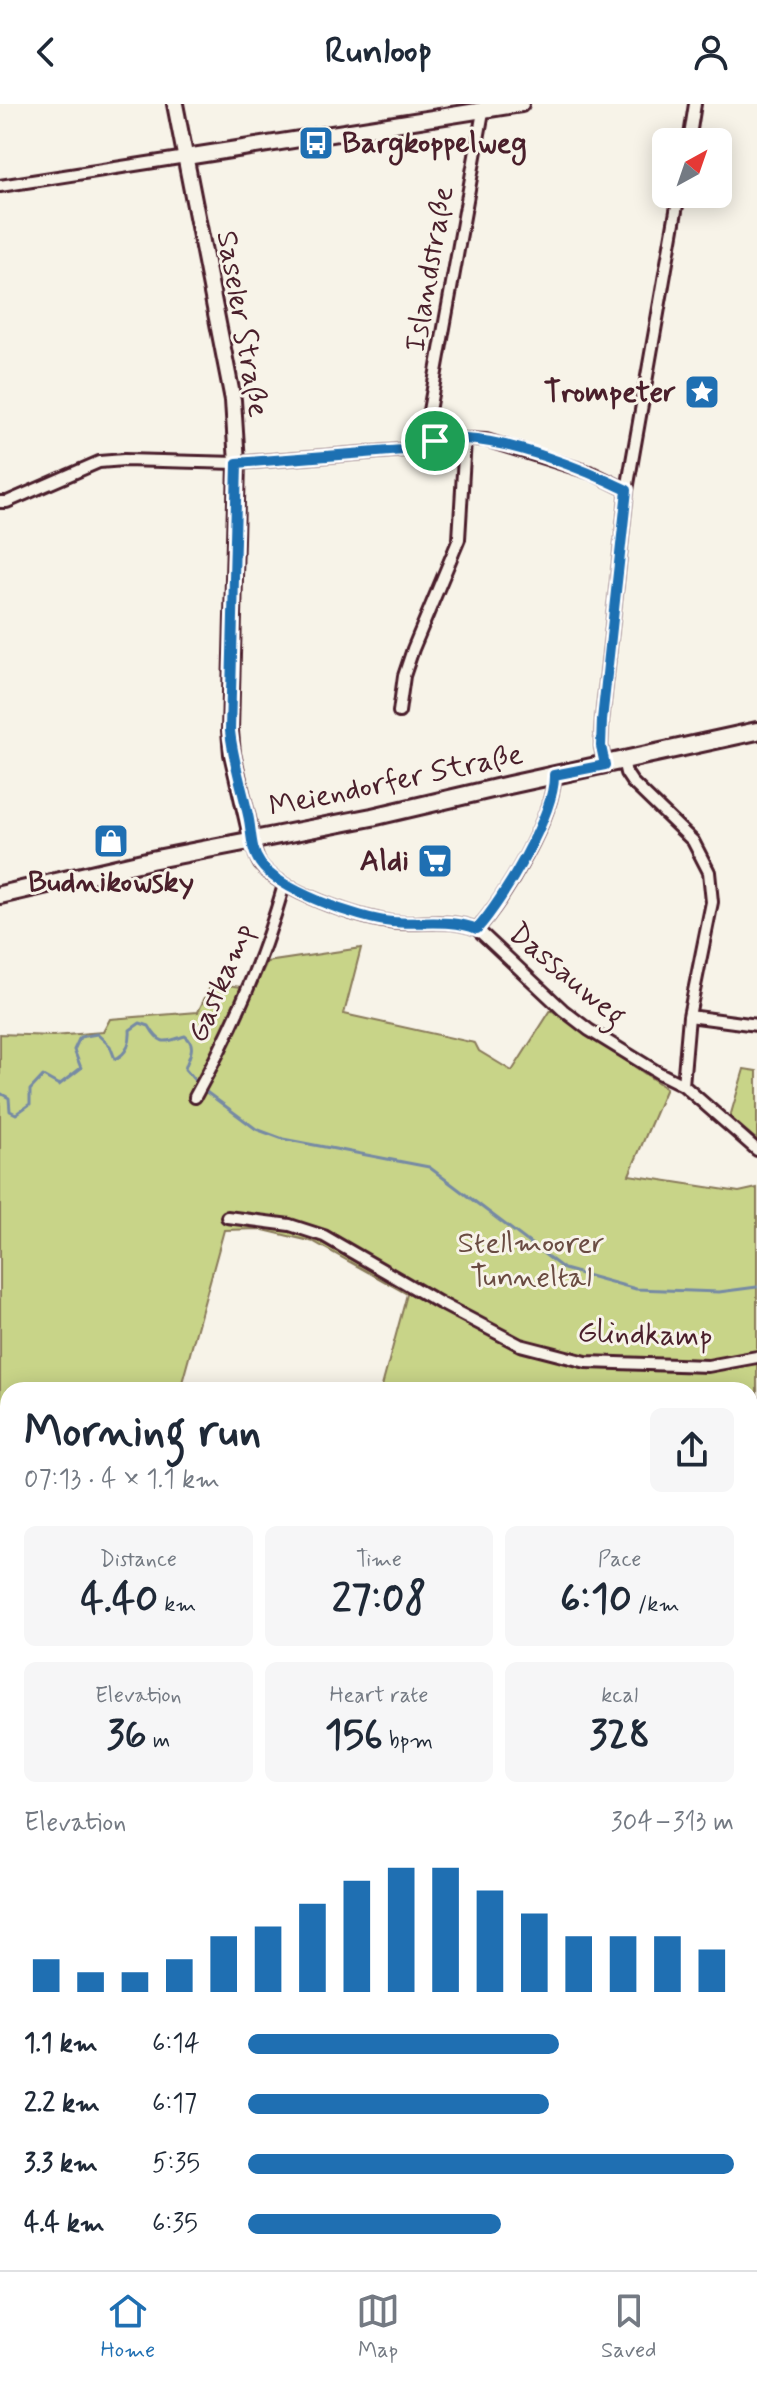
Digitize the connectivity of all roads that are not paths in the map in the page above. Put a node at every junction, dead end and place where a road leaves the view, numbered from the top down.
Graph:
1 (175, 104) edge
2 (521, 104) edge
3 (695, 104) edge
4 (484, 107) edge
5 (691, 128) edge
6 (186, 157) junction
7 (0, 186) edge
8 (677, 208) edge
9 (465, 439) junction
10 (435, 441) junction
11 (237, 463) junction
12 (627, 490) junction
13 (0, 502) edge
14 (399, 712) dead end
15 (757, 731) edge
16 (623, 760) junction
17 (605, 765) junction
18 (554, 775) junction
19 (252, 840) junction
20 (284, 885) junction
21 (0, 895) edge
22 (477, 929) junction
23 (689, 1016) junction
24 (757, 1025) edge
25 (683, 1085) junction
26 (195, 1097) dead end
27 (757, 1150) edge
28 (227, 1217) dead end
29 (757, 1357) edge

1 - 6 street, Saseler Straße
2 - 4 street
3 - 5 street
4 - 6 street
4 - 10 street, Islandstraße
6 - 7 street
6 - 11 street, Saseler Straße
8 - 12 street
9 - 10 street
9 - 12 street
9 - 14 street
10 - 11 street
11 - 13 street
11 - 19 street, Saseler Straße
12 - 17 street
15 - 16 main road, Meiendorfer Straße
16 - 17 main road, Meiendorfer Straße
16 - 23 street
17 - 18 main road, Meiendorfer Straße
18 - 19 main road, Meiendorfer Straße
18 - 22 street
19 - 20 street, Dassauweg
19 - 21 main road, Meiendorfer Straße
20 - 22 street, Dassauweg
20 - 26 street, Gastkamp
22 - 25 street, Dassauweg
23 - 24 street
23 - 25 street
25 - 27 street, Dassauweg
28 - 29 street, Glindkamp

